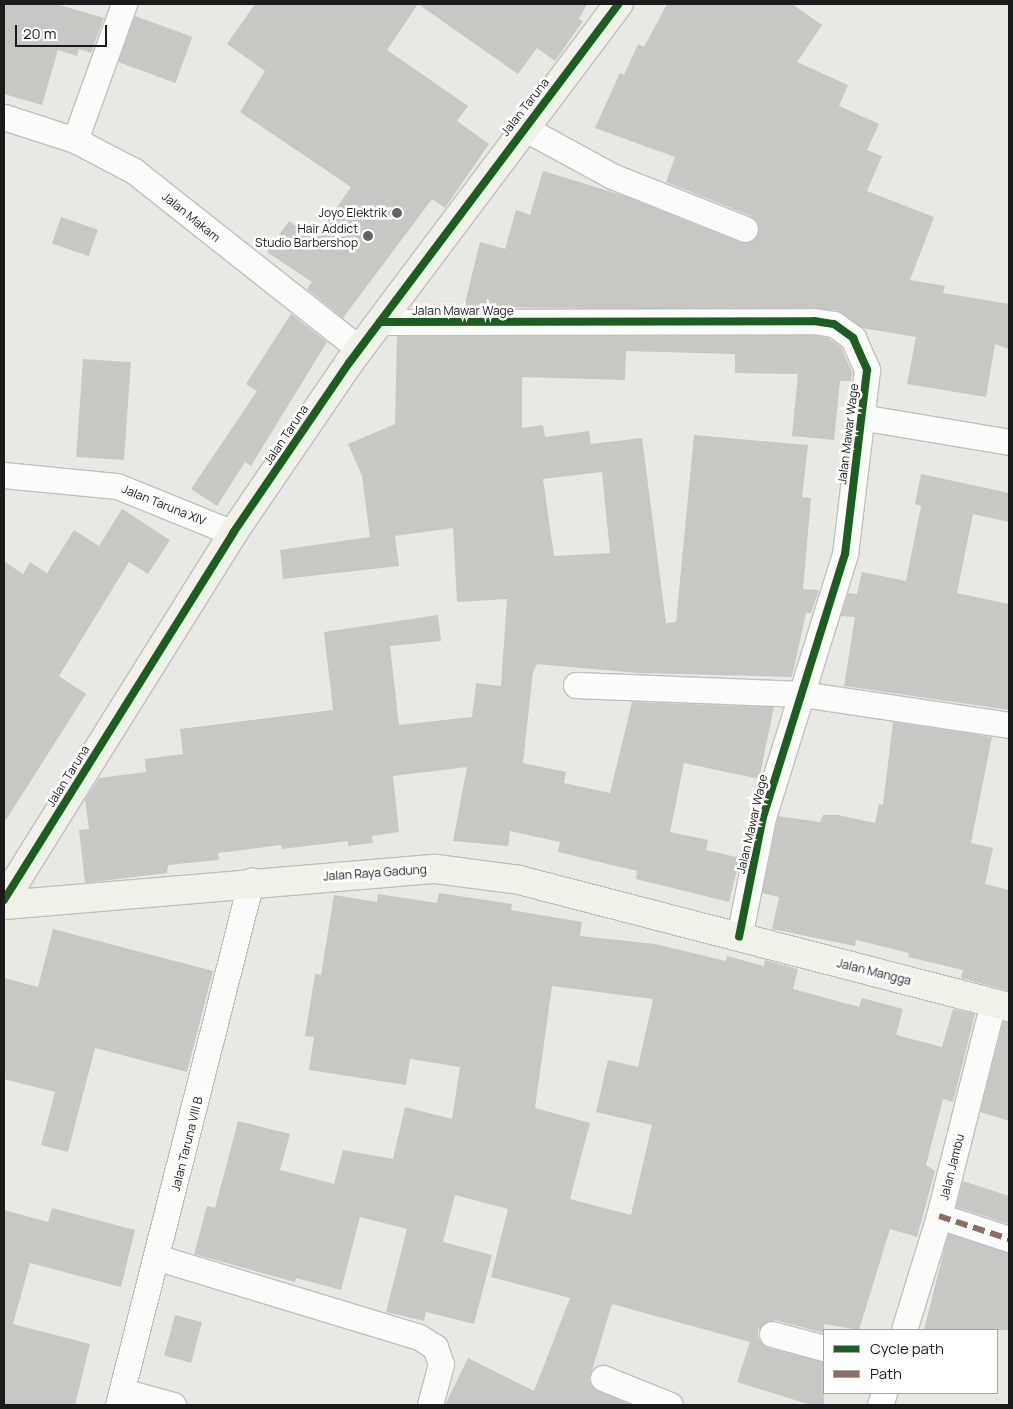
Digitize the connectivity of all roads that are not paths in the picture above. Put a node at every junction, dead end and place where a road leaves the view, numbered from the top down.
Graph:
1 (124, 4) edge
2 (620, 4) edge
3 (4, 117) edge
4 (524, 128) junction
5 (75, 140) junction
6 (745, 230) dead end
7 (380, 322) junction
8 (359, 349) junction
9 (860, 416) junction
10 (1009, 442) edge
11 (4, 475) edge
12 (233, 532) junction
13 (576, 685) dead end
14 (802, 694) junction
15 (1009, 725) edge
16 (251, 881) junction
17 (4, 900) edge
18 (4, 905) edge
19 (739, 937) junction
20 (1001, 1004) edge
21 (939, 1216) junction
22 (1009, 1239) edge
23 (158, 1258) junction
24 (904, 1329) edge
25 (772, 1334) dead end
26 (823, 1348) edge
27 (604, 1378) dead end
28 (120, 1398) edge
29 (173, 1405) edge
30 (430, 1405) edge
31 (670, 1405) edge

1 - 5 street
2 - 4 street, Jalan Taruna
3 - 5 street, Jalan Makam
4 - 6 street
4 - 7 street, Jalan Taruna
5 - 8 street, Jalan Makam
7 - 8 street, Jalan Taruna
7 - 9 street, Jalan Mawar Wage
8 - 12 street, Jalan Taruna
9 - 10 street
9 - 14 street, Jalan Mawar Wage
11 - 12 street, Jalan Taruna XIV
12 - 17 street, Jalan Taruna
13 - 14 street
14 - 15 street
14 - 19 street, Jalan Mawar Wage
16 - 18 street, Jalan Raya Gadung
16 - 19 street, Jalan Raya Gadung
16 - 23 street, Jalan Taruna VIII B
19 - 20 street, Jalan Mangga
20 - 21 street, Jalan Jambu
21 - 22 street
21 - 24 street, Jalan Jambu
23 - 28 street, Jalan Taruna VIII B
23 - 30 street
25 - 26 street
27 - 31 street
28 - 29 street

